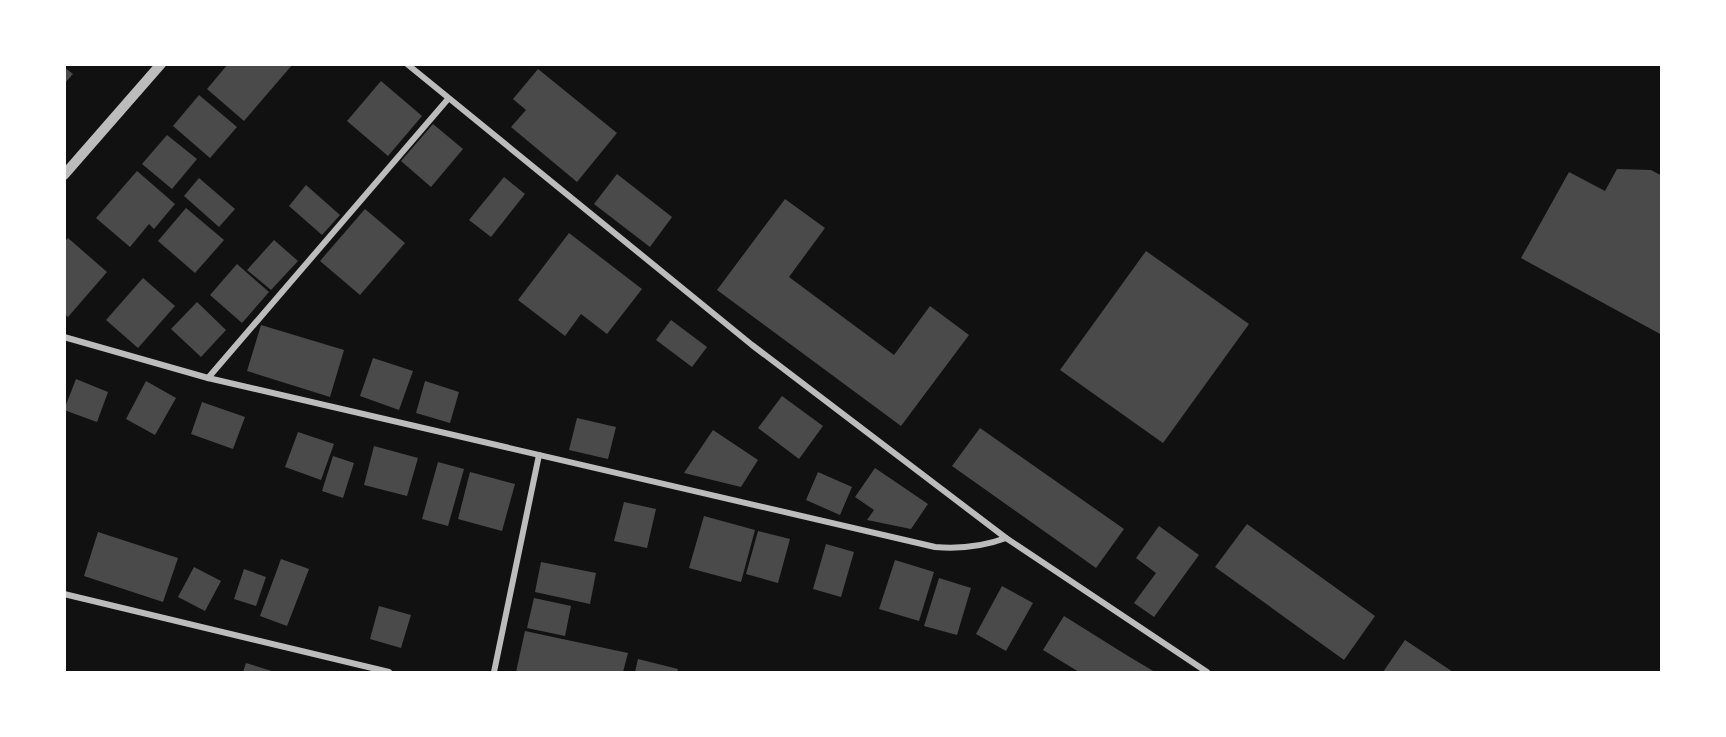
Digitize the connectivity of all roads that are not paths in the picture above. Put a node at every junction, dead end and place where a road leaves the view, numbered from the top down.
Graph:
1 (161, 64) edge
2 (407, 64) edge
3 (448, 99) junction
4 (66, 170) edge
5 (64, 337) edge
6 (208, 378) junction
7 (539, 455) junction
8 (1006, 538) junction
9 (64, 594) edge
10 (389, 672) edge
11 (494, 672) edge
12 (1207, 672) edge

1 - 4 street
2 - 3 street
3 - 6 street
3 - 8 street
5 - 6 street
6 - 7 street
7 - 8 street
7 - 11 street
8 - 12 street
9 - 10 street

